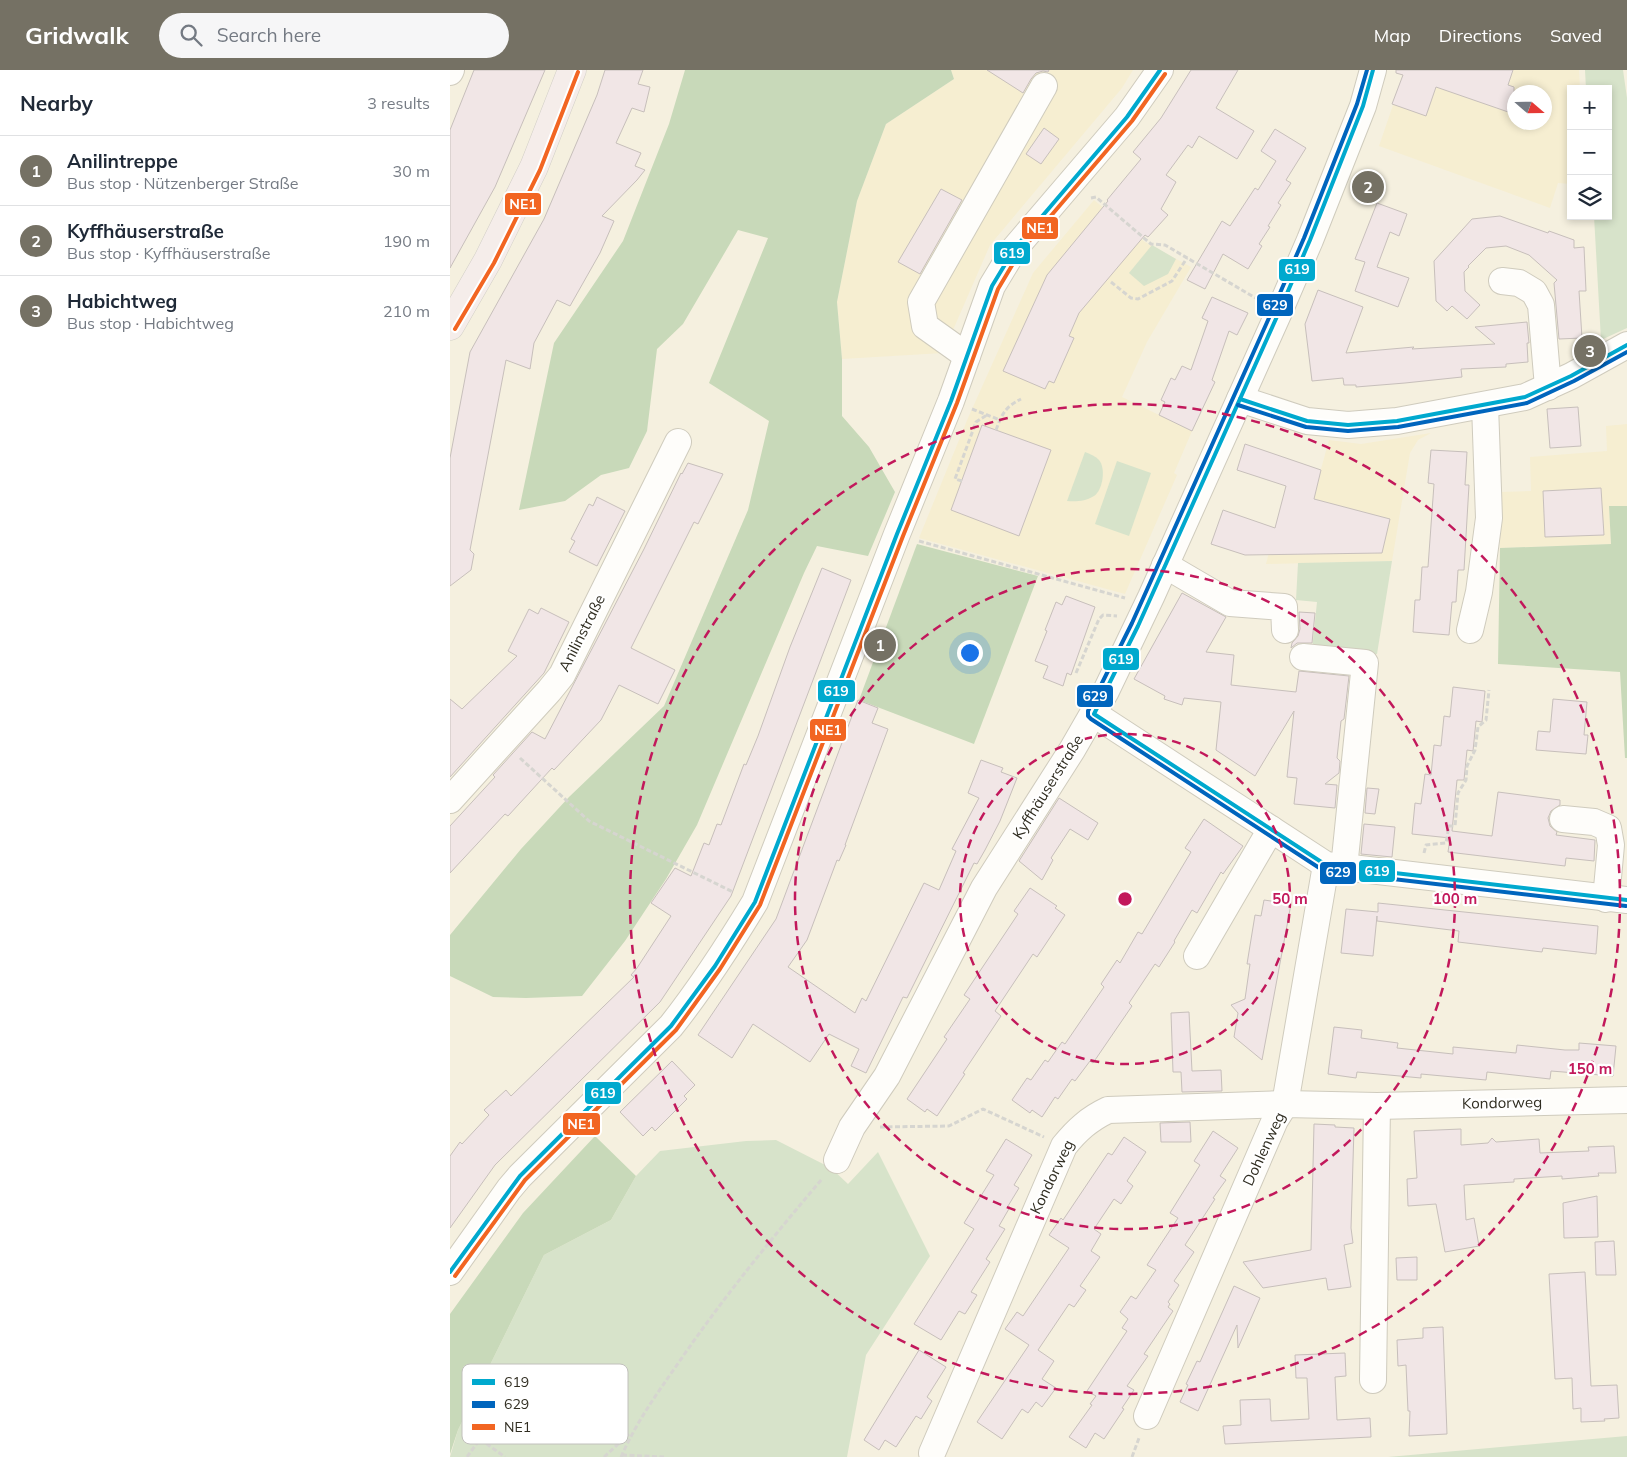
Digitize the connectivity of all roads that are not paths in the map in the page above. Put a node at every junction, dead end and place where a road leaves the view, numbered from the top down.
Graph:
1 (572, 70) edge
2 (1160, 70) edge
3 (1373, 70) edge
4 (1044, 86) dead end
5 (1502, 281) dead end
6 (450, 326) edge
7 (1627, 345) edge
8 (967, 356) junction
9 (1548, 387) junction
10 (1240, 399) junction
11 (1485, 405) junction
12 (678, 442) dead end
13 (1165, 565) junction
14 (1285, 630) dead end
15 (1470, 630) dead end
16 (1303, 657) dead end
17 (1094, 714) junction
18 (450, 800) edge
19 (1563, 819) dead end
20 (1271, 829) junction
21 (1335, 867) junction
22 (1617, 899) edge
23 (1197, 956) dead end
24 (1627, 1100) edge
25 (1286, 1104) junction
26 (1378, 1106) junction
27 (837, 1160) road end
28 (450, 1272) edge
29 (1373, 1380) dead end
30 (1147, 1416) dead end
31 (932, 1453) dead end

1 - 6 main road
2 - 8 street
3 - 10 street, Kyffhäuserstraße
4 - 8 street
5 - 9 street
7 - 9 street
8 - 28 street
9 - 11 street
10 - 11 street
10 - 13 street, Kyffhäuserstraße
11 - 15 street
12 - 18 street, Anilinstraße
13 - 14 street
13 - 17 street, Kyffhäuserstraße
16 - 21 street, Dohlenweg
17 - 20 street
17 - 27 street, Kyffhäuserstraße
19 - 22 street
20 - 21 street
20 - 23 street
21 - 22 street
21 - 25 street, Dohlenweg
24 - 26 street, Kondorweg
25 - 26 street, Kondorweg
25 - 30 street, Dohlenweg
25 - 31 street, Kondorweg
26 - 29 street

